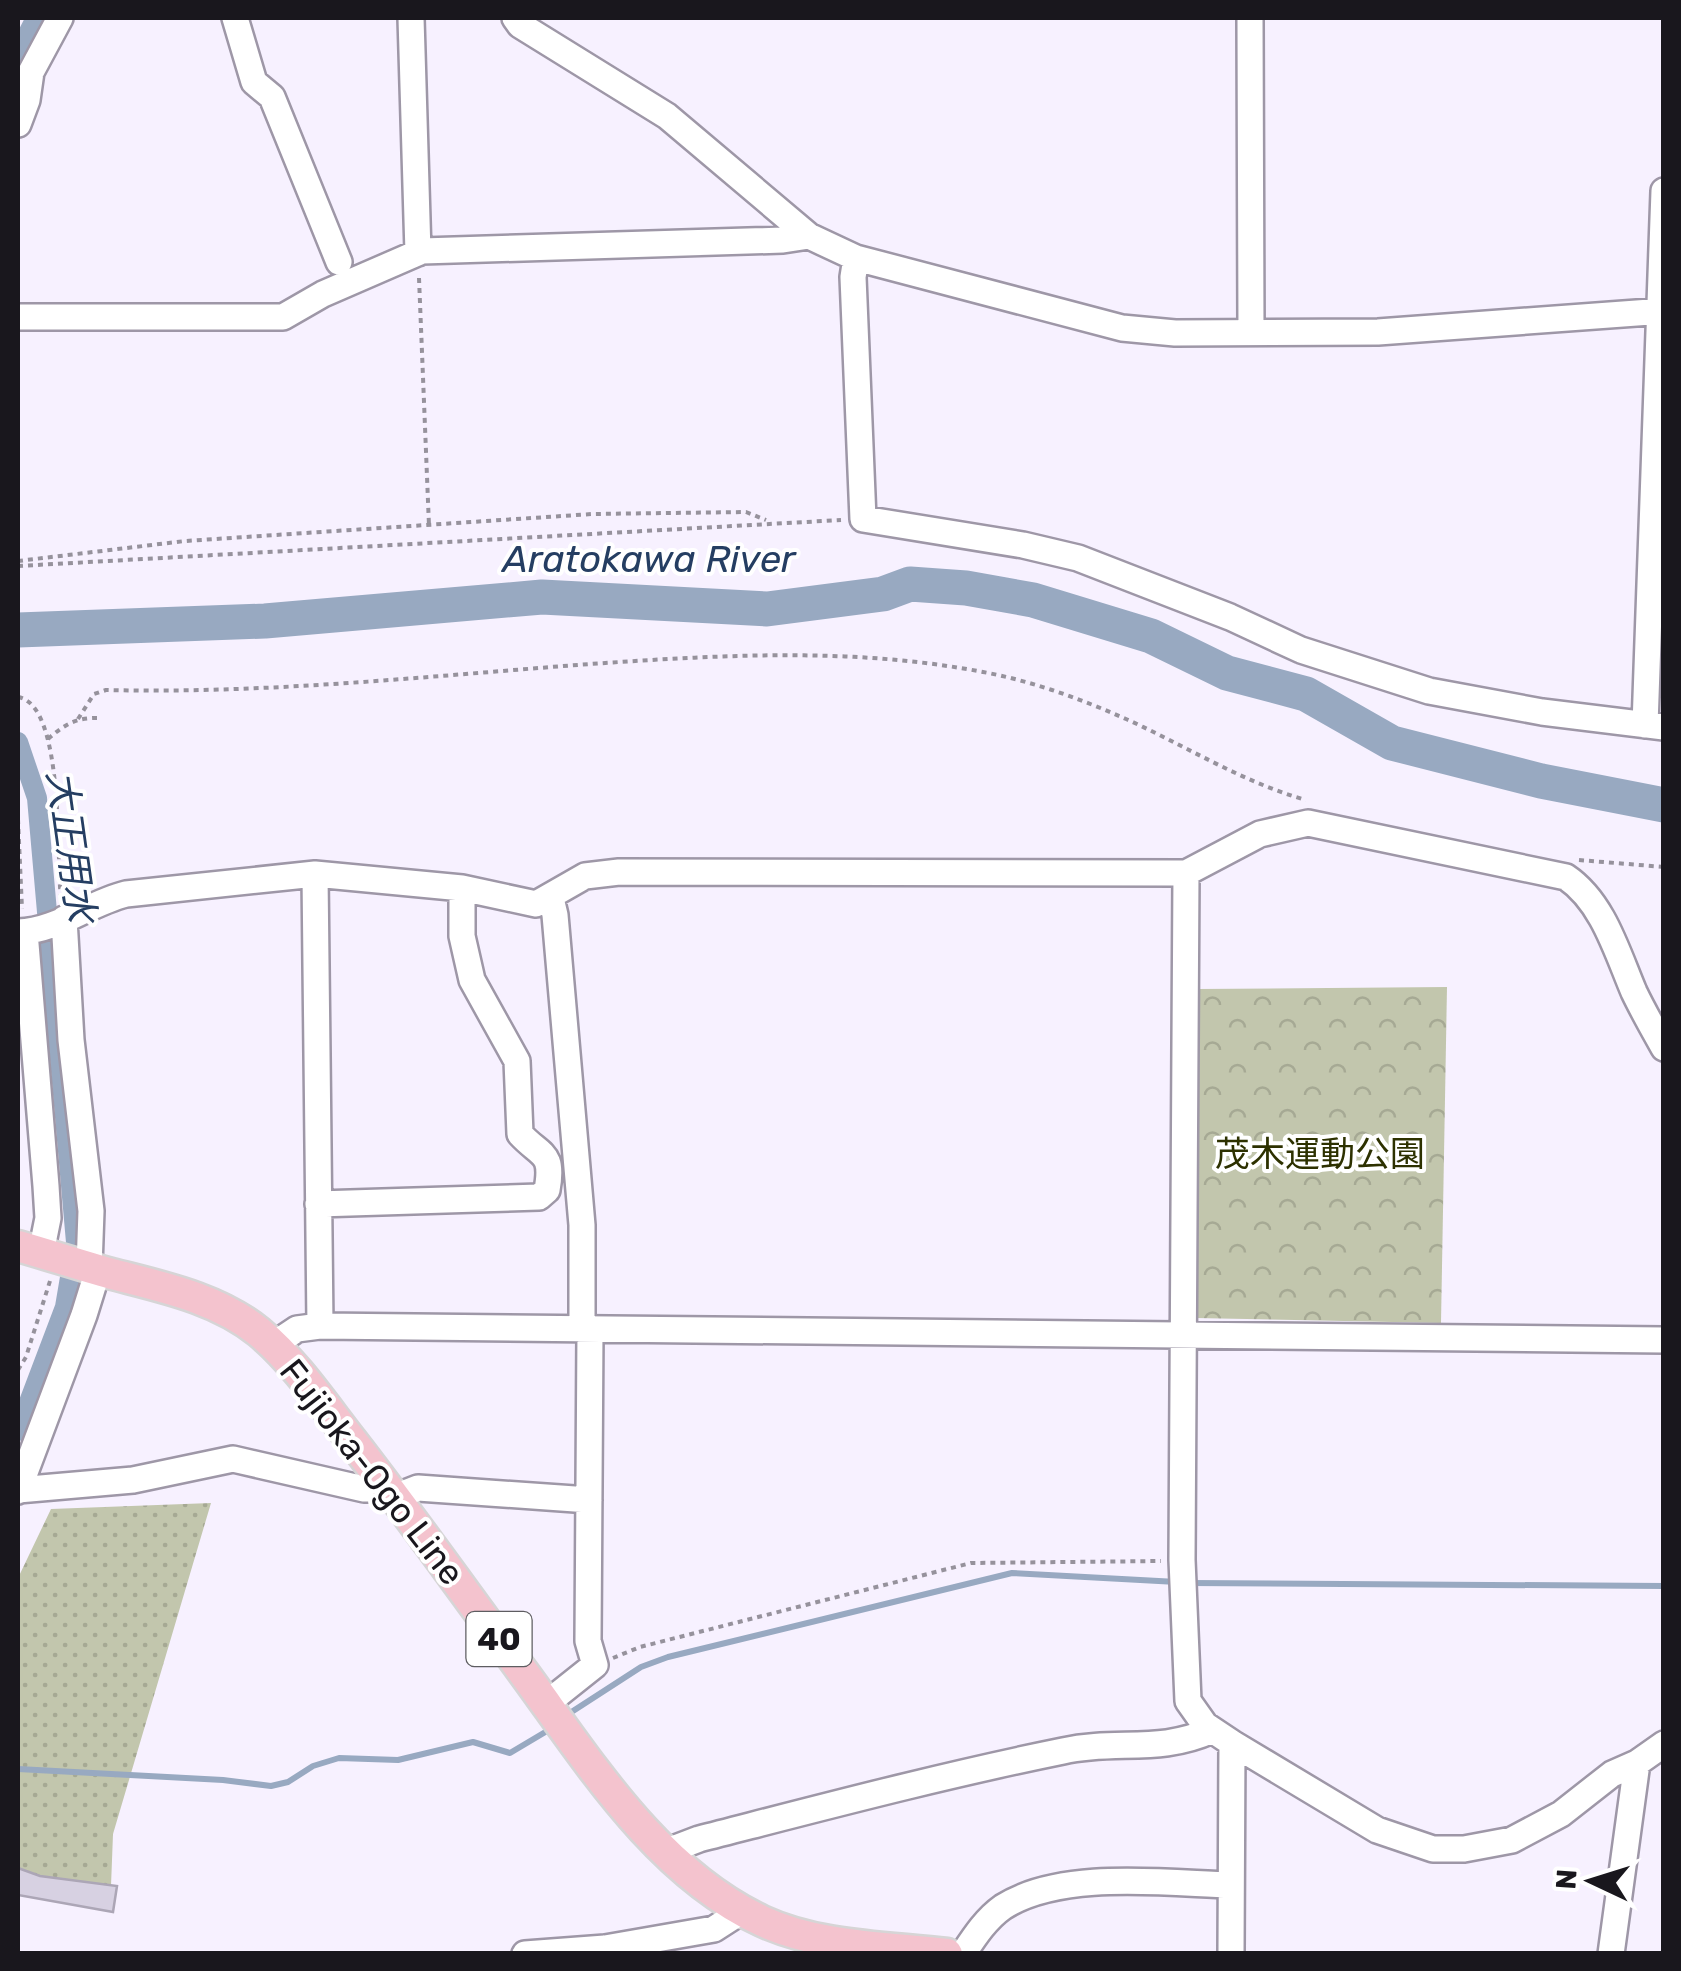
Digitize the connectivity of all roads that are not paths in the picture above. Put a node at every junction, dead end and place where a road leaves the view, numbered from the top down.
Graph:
1 (60, 18) edge
2 (235, 18) edge
3 (411, 18) edge
4 (514, 18) edge
5 (1250, 18) edge
6 (18, 124) edge
7 (1664, 190) edge
8 (809, 236) junction
9 (418, 253) junction
10 (856, 258) junction
11 (339, 262) dead end
12 (1662, 310) edge
13 (18, 318) edge
14 (1251, 332) junction
15 (1654, 726) edge
16 (1186, 873) junction
17 (315, 874) junction
18 (462, 888) junction
19 (551, 898) junction
20 (61, 921) junction
21 (25, 932) edge
22 (1664, 1048) edge
23 (318, 1204) junction
24 (64, 1260) edge
25 (320, 1326) junction
26 (586, 1330) junction
27 (1185, 1334) junction
28 (1664, 1340) edge
29 (273, 1345) junction
30 (18, 1490) edge
31 (392, 1493) junction
32 (589, 1500) junction
33 (546, 1704) junction
34 (1222, 1737) junction
35 (1664, 1744) edge
36 (1638, 1763) junction
37 (665, 1852) junction
38 (1231, 1884) junction
39 (742, 1911) junction
40 (688, 1944) edge
41 (605, 1951) edge
42 (525, 1954) edge
43 (947, 1954) edge
44 (963, 1954) edge
45 (1230, 1954) edge
46 (1611, 1954) edge

1 - 6 street
2 - 11 street
3 - 9 street
4 - 8 street
5 - 14 street
7 - 12 street
8 - 9 street
8 - 10 street
9 - 13 street
10 - 14 street
10 - 15 street
12 - 14 street
12 - 15 street
16 - 19 street
16 - 22 street
16 - 27 street
17 - 18 street
17 - 20 street
17 - 23 street
18 - 19 street
18 - 23 street
19 - 26 street
20 - 21 street
20 - 24 street
21 - 24 street
23 - 25 street
24 - 29 main road, Fujioka-Ogo Line / 40
24 - 30 street
25 - 26 street
25 - 29 street
26 - 27 street
26 - 32 street
27 - 28 street
27 - 34 street
29 - 31 main road, Fujioka-Ogo Line / 40
30 - 31 street
31 - 32 street
31 - 33 main road, Fujioka-Ogo Line / 40
32 - 33 street
33 - 37 main road, Fujioka-Ogo Line / 40
34 - 36 street
34 - 37 street
34 - 38 street
35 - 36 street
36 - 46 street
37 - 39 main road, Fujioka-Ogo Line / 40
38 - 44 street
38 - 45 street
39 - 40 street
39 - 43 main road, Fujioka-Ogo Line / 40
40 - 41 street
41 - 42 street

